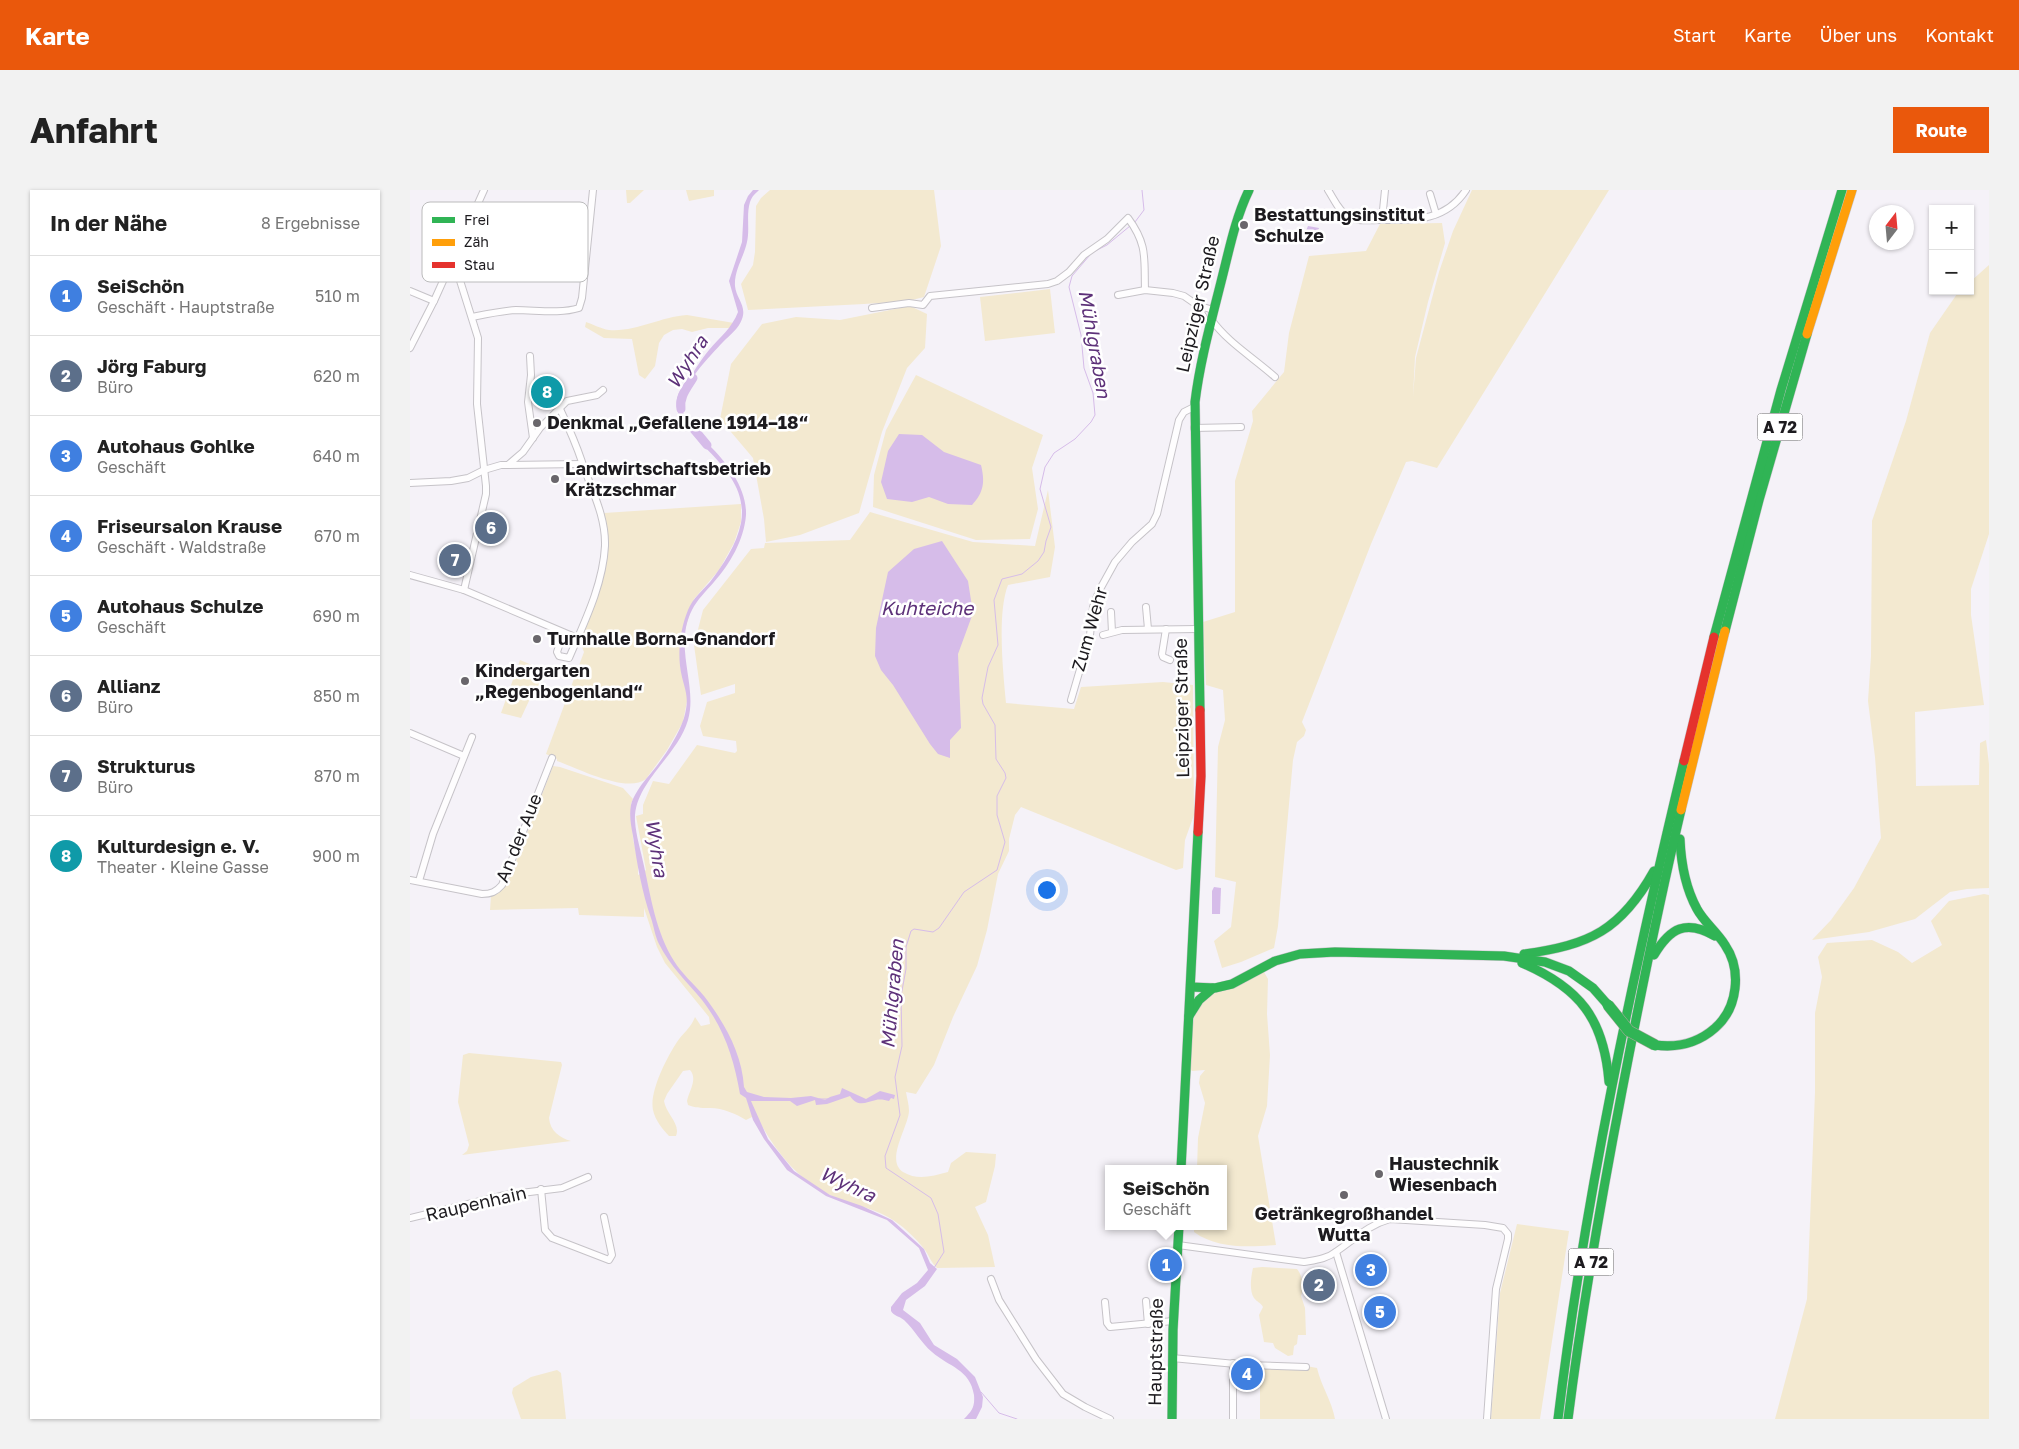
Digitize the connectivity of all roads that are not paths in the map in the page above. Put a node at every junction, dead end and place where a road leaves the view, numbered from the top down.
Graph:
1 (484, 190) edge
2 (592, 190) edge
3 (1249, 190) edge
4 (1385, 190) edge
5 (1466, 190) edge
6 (1842, 190) edge
7 (1852, 190) edge
8 (1329, 191) edge
9 (1430, 194) dead end
10 (478, 202) edge
11 (1436, 214) junction
12 (1382, 220) junction
13 (588, 233) edge
14 (442, 282) edge
15 (461, 282) edge
16 (583, 282) edge
17 (1145, 290) junction
18 (410, 291) edge
19 (1118, 295) dead end
20 (434, 301) junction
21 (1197, 305) junction
22 (872, 308) dead end
23 (472, 317) junction
24 (1210, 318) junction
25 (410, 348) edge
26 (530, 356) dead end
27 (1275, 377) dead end
28 (603, 390) dead end
29 (1194, 407) junction
30 (560, 409) junction
31 (1194, 428) junction
32 (1241, 428) dead end
33 (532, 438) junction
34 (509, 464) junction
35 (582, 464) junction
36 (484, 470) junction
37 (410, 483) edge
38 (410, 575) edge
39 (464, 590) junction
40 (1146, 607) dead end
41 (1111, 612) dead end
42 (1148, 629) junction
43 (1166, 629) junction
44 (1198, 629) junction
45 (1112, 632) junction
46 (570, 635) junction
47 (1103, 635) dead end
48 (577, 638) junction
49 (1170, 660) dead end
50 (1070, 700) dead end
51 (410, 733) edge
52 (472, 737) dead end
53 (464, 756) junction
54 (552, 758) dead end
55 (1683, 805) junction
56 (1661, 858) junction
57 (410, 880) edge
58 (419, 881) junction
59 (1722, 940) junction
60 (1504, 956) junction
61 (1646, 973) junction
62 (1191, 987) junction
63 (1215, 988) junction
64 (1189, 1016) junction
65 (1610, 1104) junction
66 (1181, 1165) edge
67 (588, 1177) dead end
68 (541, 1189) junction
69 (604, 1217) dead end
70 (410, 1218) edge
71 (1179, 1230) edge
72 (1178, 1245) junction
73 (1336, 1252) junction
74 (991, 1279) dead end
75 (1146, 1301) dead end
76 (1105, 1302) dead end
77 (1173, 1321) junction
78 (1148, 1324) junction
79 (1172, 1358) junction
80 (1233, 1363) junction
81 (1306, 1367) dead end
82 (1110, 1419) edge
83 (1172, 1419) edge
84 (1233, 1419) edge
85 (1386, 1419) edge
86 (1487, 1419) edge
87 (1558, 1419) edge
88 (1568, 1419) edge

1 - 10 street
2 - 13 street
3 - 24 main road, Leipziger Straße
4 - 12 street
5 - 11 street
6 - 56 main road, A 72
7 - 55 main road, A 72
8 - 12 street
9 - 11 street
11 - 12 street
14 - 20 street
15 - 23 street
16 - 23 street
17 - 19 street
17 - 21 street
17 - 22 street
18 - 20 street
20 - 25 street
21 - 24 street
21 - 24 street
23 - 36 street
24 - 27 street
24 - 29 main road, Leipziger Straße
26 - 33 street
28 - 30 street
29 - 31 main road, Leipziger Straße
29 - 50 street, Zum Wehr
30 - 33 street
30 - 35 street
31 - 32 street
31 - 44 main road, Leipziger Straße
33 - 34 street
34 - 35 street
34 - 36 street
35 - 48 street
36 - 37 street
36 - 39 street
38 - 39 street
39 - 46 street
40 - 42 street
41 - 45 street
42 - 43 street
42 - 45 street
43 - 44 street
43 - 49 street
44 - 62 main road, Leipziger Straße
45 - 47 street
46 - 48 street
46 - 48 street
51 - 53 street
52 - 53 street
53 - 58 street
54 - 58 street, An der Aue
55 - 59 main road
55 - 61 main road, A 72
56 - 60 main road
56 - 65 main road, A 72
57 - 58 street, An der Aue
59 - 60 main road, bridge
59 - 61 main road
60 - 63 main road
60 - 65 main road
61 - 88 main road, A 72
62 - 63 main road
62 - 64 main road, Leipziger Straße
63 - 64 main road
64 - 66 main road, Leipziger Straße
65 - 87 main road, A 72
67 - 68 street, Raupenhain
68 - 69 street, Raupenhain
68 - 70 street, Raupenhain
71 - 72 main road, Hauptstraße
72 - 73 street
72 - 77 main road, Hauptstraße
73 - 85 street
73 - 86 street
74 - 82 street
75 - 78 street
76 - 78 street
77 - 78 street
77 - 79 main road, Hauptstraße
79 - 80 street
79 - 83 main road, Hauptstraße
80 - 81 street
80 - 84 street

